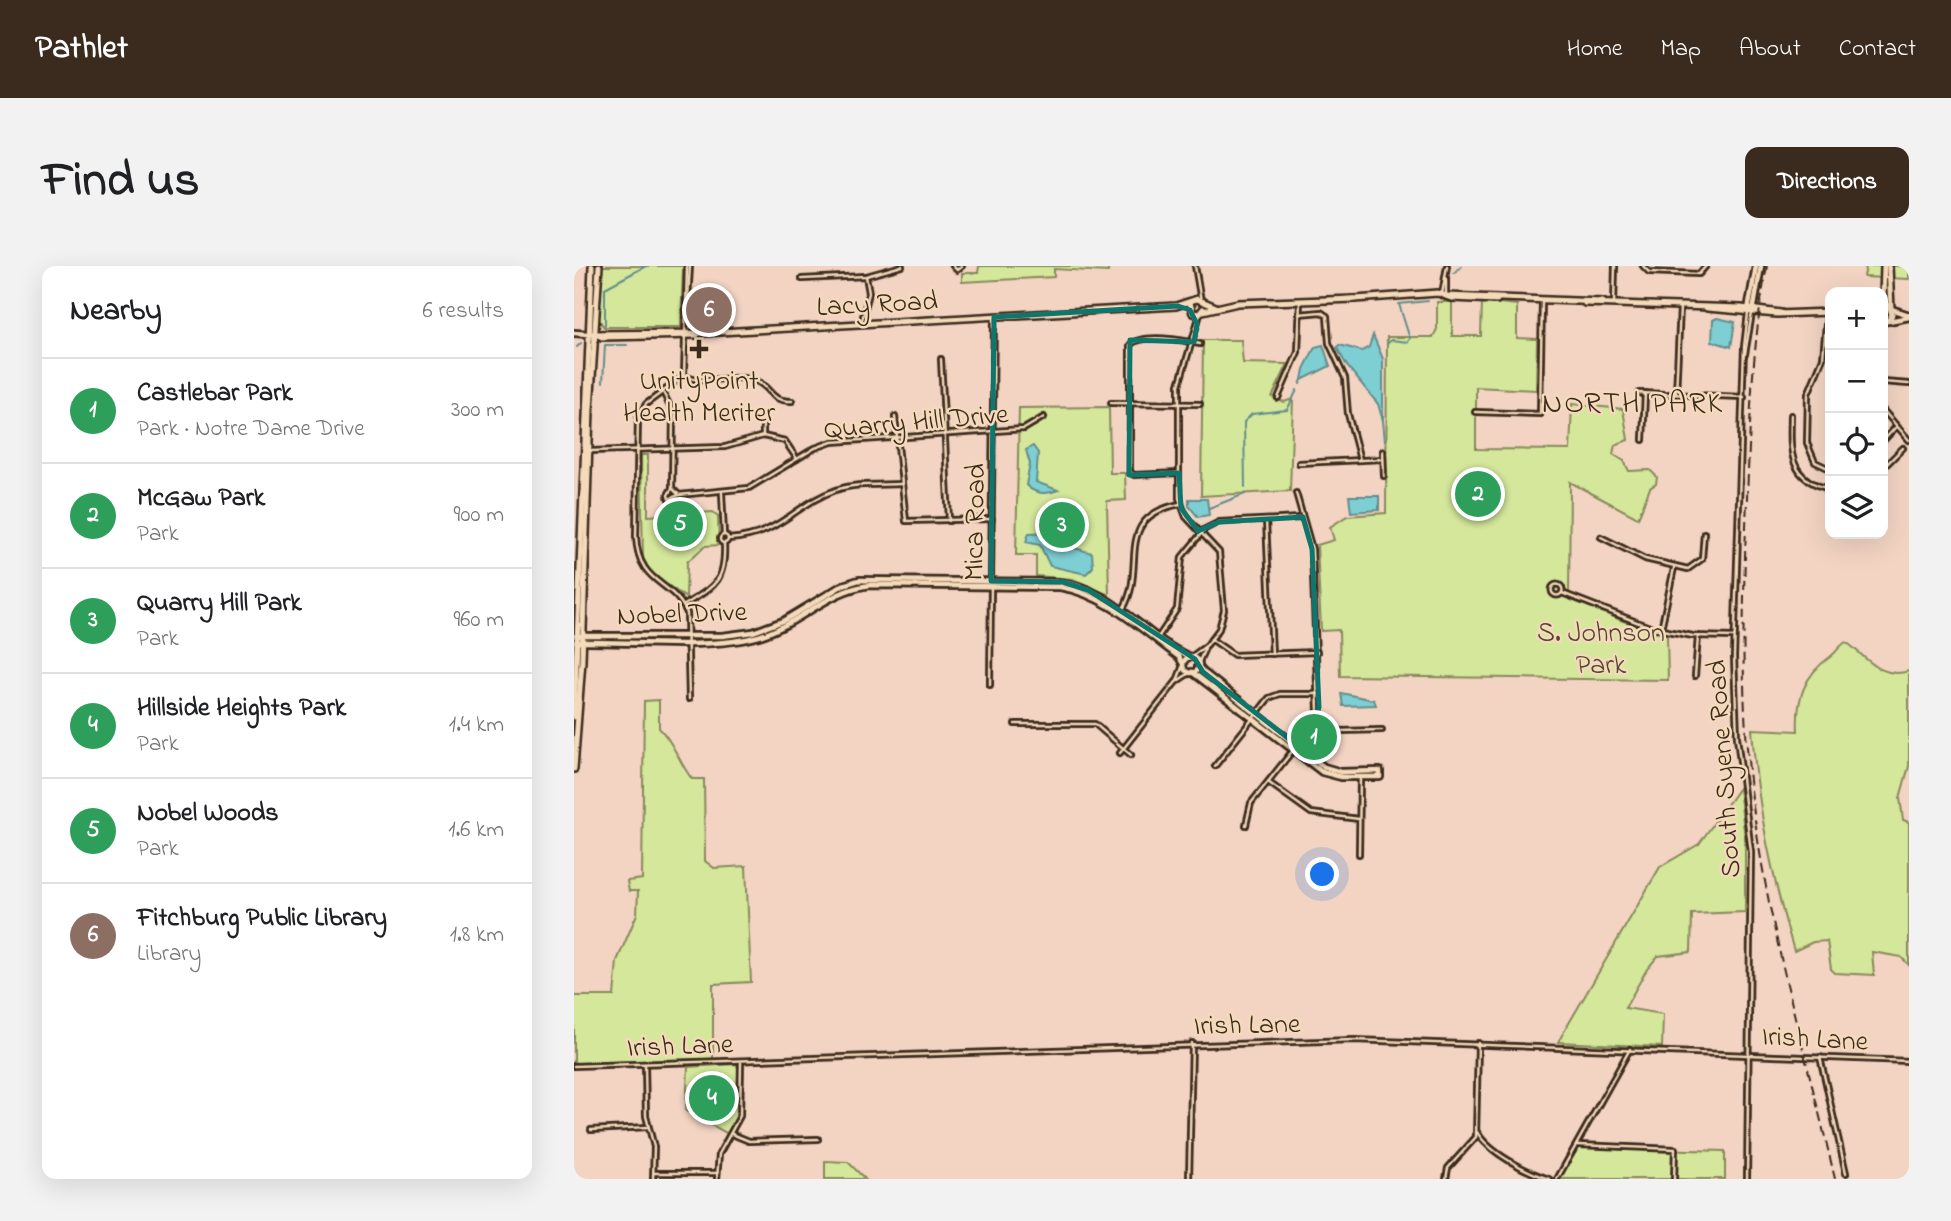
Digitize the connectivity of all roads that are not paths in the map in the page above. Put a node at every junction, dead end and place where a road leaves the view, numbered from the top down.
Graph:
1 (592, 266) edge
2 (599, 266) edge
3 (689, 266) edge
4 (902, 266) edge
5 (953, 266) edge
6 (962, 266) edge
7 (1195, 266) edge
8 (1447, 266) edge
9 (1615, 266) edge
10 (1643, 266) edge
11 (1706, 266) edge
12 (1758, 266) edge
13 (1887, 266) edge
14 (866, 276) junction
15 (803, 279) dead end
16 (1197, 284) junction
17 (1884, 287) edge
18 (1444, 295) junction
19 (1192, 301) junction
20 (1300, 301) junction
21 (1202, 302) junction
22 (1542, 302) junction
23 (1614, 304) junction
24 (1178, 306) junction
25 (1216, 307) junction
26 (1680, 307) junction
27 (1888, 307) edge
28 (1891, 309) junction
29 (1191, 311) junction
30 (1751, 311) junction
31 (1202, 312) junction
32 (1825, 312) edge
33 (1299, 314) junction
34 (1888, 316) edge
35 (1909, 316) edge
36 (994, 317) junction
37 (1888, 322) edge
38 (861, 324) junction
39 (1197, 324) junction
40 (574, 333) edge
41 (588, 334) junction
42 (596, 334) junction
43 (686, 334) junction
44 (1194, 342) junction
45 (1200, 344) dead end
46 (1825, 345) edge
47 (941, 359) dead end
48 (684, 376) junction
49 (1888, 382) edge
50 (1909, 384) edge
51 (663, 392) junction
52 (1639, 393) dead end
53 (1644, 393) junction
54 (1676, 394) junction
55 (1744, 397) junction
56 (1278, 398) dead end
57 (792, 401) dead end
58 (1111, 403) dead end
59 (1130, 404) junction
60 (1179, 404) junction
61 (1200, 404) dead end
62 (1475, 412) dead end
63 (1885, 413) edge
64 (1791, 415) dead end
65 (1044, 416) dead end
66 (895, 417) dead end
67 (763, 422) dead end
68 (1896, 427) junction
69 (993, 430) junction
70 (945, 434) junction
71 (763, 436) junction
72 (1888, 436) edge
73 (897, 437) junction
74 (1643, 440) dead end
75 (1909, 440) edge
76 (1903, 448) dead end
77 (673, 449) junction
78 (637, 450) junction
79 (590, 451) junction
80 (1383, 451) dead end
81 (797, 459) junction
82 (1383, 459) junction
83 (1360, 460) junction
84 (1888, 461) edge
85 (1299, 463) dead end
86 (1825, 467) edge
87 (1179, 473) junction
88 (1384, 476) dead end
89 (901, 484) junction
90 (1825, 487) edge
91 (672, 488) junction
92 (722, 493) junction
93 (1296, 493) dead end
94 (679, 495) junction
95 (1180, 504) junction
96 (1303, 517) junction
97 (992, 519) junction
98 (1266, 520) junction
99 (949, 521) junction
100 (1202, 533) junction
101 (1704, 533) dead end
102 (724, 535) junction
103 (1601, 537) dead end
104 (728, 539) junction
105 (724, 544) junction
106 (1674, 568) junction
107 (992, 584) junction
108 (1562, 593) dead end
109 (684, 606) junction
110 (1122, 611) junction
111 (1660, 630) junction
112 (1159, 636) junction
113 (1698, 636) junction
114 (1734, 637) junction
115 (689, 638) junction
116 (578, 639) edge
117 (1211, 639) junction
118 (1207, 645) junction
119 (1317, 652) junction
120 (1272, 654) junction
121 (1191, 657) junction
122 (1183, 664) junction
123 (1198, 665) junction
124 (1191, 672) junction
125 (1695, 676) dead end
126 (1177, 682) junction
127 (990, 685) dead end
128 (1318, 694) junction
129 (1232, 697) junction
130 (689, 699) dead end
131 (1255, 715) junction
132 (1315, 722) junction
133 (1015, 724) dead end
134 (1382, 730) dead end
135 (575, 738) edge
136 (1295, 747) junction
137 (1124, 748) junction
138 (1120, 754) dead end
139 (1131, 754) dead end
140 (1215, 765) dead end
141 (574, 769) edge
142 (1360, 774) joint
143 (1268, 782) junction
144 (1359, 820) junction
145 (1246, 825) dead end
146 (1359, 854) dead end
147 (1192, 1043) junction
148 (1478, 1043) junction
149 (1630, 1049) junction
150 (1749, 1054) junction
151 (1820, 1057) junction
152 (1909, 1061) edge
153 (741, 1062) junction
154 (574, 1065) edge
155 (645, 1065) junction
156 (648, 1127) junction
157 (591, 1130) dead end
158 (1477, 1132) junction
159 (732, 1134) junction
160 (818, 1139) dead end
161 (1578, 1145) junction
162 (653, 1172) junction
163 (717, 1173) junction
164 (1846, 1173) dead end
165 (653, 1179) edge
166 (718, 1179) edge
167 (1189, 1179) edge
168 (1446, 1179) edge
169 (1549, 1179) edge
170 (1557, 1179) edge
171 (1674, 1179) edge
172 (1748, 1179) edge

1 - 41 main road
2 - 42 main road
3 - 43 street
4 - 14 street
5 - 6 street
7 - 16 street
8 - 18 street
9 - 23 street
10 - 11 street
12 - 30 street, South Syene Road
13 - 17 main road
13 - 28 main road
14 - 15 street
14 - 38 street
16 - 19 street
16 - 21 street
18 - 20 main road
18 - 22 main road
19 - 21 main road
19 - 24 main road, Lacy Road
19 - 29 main road
20 - 25 main road
20 - 33 street
21 - 25 main road
21 - 31 main road
22 - 23 main road
22 - 62 street
23 - 26 main road
24 - 29 main road, Lacy Road
24 - 36 main road, Lacy Road
25 - 31 main road
26 - 30 main road
26 - 54 street
27 - 28 main road
28 - 34 main road
28 - 35 street
29 - 31 main road, Lacy Road
29 - 39 street
30 - 32 main road
30 - 55 street, South Syene Road
31 - 39 street
33 - 56 street
33 - 83 street
35 - 37 street
36 - 38 main road, Lacy Road
36 - 69 street, Mica Road
38 - 43 main road, Lacy Road
39 - 44 street
40 - 41 street, Lacy Road
41 - 42 main road, Lacy Road
41 - 116 main road
42 - 43 main road, Lacy Road
42 - 79 main road
43 - 48 street
44 - 45 street
44 - 59 street
44 - 60 street
46 - 86 street
47 - 70 street
48 - 51 street
48 - 57 street
49 - 50 street
51 - 77 street
51 - 78 street
52 - 53 street
53 - 54 street
53 - 74 street
54 - 55 street
55 - 114 street, South Syene Road
58 - 59 street
59 - 60 street
59 - 87 street
60 - 61 street
60 - 87 street
63 - 68 street
64 - 90 street
65 - 69 street, Quarry Hill Drive
66 - 73 street
67 - 71 street
68 - 72 street
68 - 75 street
69 - 70 street, Quarry Hill Drive
69 - 97 street, Mica Road
70 - 73 street, Quarry Hill Drive
70 - 99 street
71 - 77 street
71 - 81 street
73 - 81 street, Quarry Hill Drive
73 - 89 street
76 - 84 street
77 - 78 street
77 - 91 street
78 - 79 street
78 - 109 street
79 - 116 main road
80 - 82 street
81 - 92 street, Quarry Hill Drive
82 - 83 street
82 - 88 street
83 - 85 street
87 - 95 street
89 - 99 street
89 - 104 street
91 - 94 street, Quarry Hill Drive
91 - 94 street
92 - 94 street, Quarry Hill Drive
92 - 102 street
93 - 96 street
95 - 100 street
95 - 110 street
96 - 98 street
96 - 119 street
97 - 99 street
97 - 107 street, Mica Road
98 - 100 street
98 - 120 street
100 - 112 street
100 - 117 street
101 - 106 street
102 - 104 street
102 - 105 street
103 - 106 street
104 - 105 street
105 - 109 street
106 - 111 street
107 - 110 street, Nobel Drive
107 - 115 street, Nobel Drive
107 - 127 street, Mica Road
108 - 111 street
109 - 115 street
110 - 112 street, Nobel Drive
110 - 122 street, Nobel Drive
111 - 113 street
112 - 121 street, Nobel Drive
113 - 114 street
113 - 125 street
114 - 150 street, South Syene Road
115 - 116 street, Nobel Drive
115 - 130 street
116 - 135 main road
117 - 118 street
117 - 120 street
118 - 121 street
118 - 123 street
119 - 120 street
119 - 128 street
121 - 122 street
121 - 123 street, Nobel Drive
122 - 124 street, Nobel Drive
122 - 126 street
123 - 124 street
123 - 129 street, Nobel Drive
124 - 126 street
124 - 129 street, Nobel Drive
126 - 137 street
128 - 131 street
128 - 132 street
129 - 131 street, Nobel Drive
131 - 136 street, Nobel Drive
131 - 140 street
132 - 134 street
132 - 136 street
133 - 137 street
135 - 141 main road
136 - 142 street, Nobel Drive
136 - 143 street
137 - 138 street
137 - 139 street
142 - 144 street
143 - 144 street
143 - 145 street
144 - 146 street
147 - 148 street, Irish Lane
147 - 153 street, Irish Lane
147 - 167 street
148 - 149 street, Irish Lane
148 - 158 street
149 - 150 street, Irish Lane
149 - 161 street
150 - 151 street, Irish Lane
150 - 172 street, South Syene Road
151 - 152 street, Irish Lane
151 - 164 street
153 - 155 street, Irish Lane
153 - 159 street
154 - 155 street, Irish Lane
155 - 156 street
156 - 157 street
156 - 162 street
158 - 168 street
158 - 169 street
159 - 160 street
159 - 163 street
161 - 170 street
161 - 171 street
162 - 163 street
162 - 165 street
163 - 166 street

